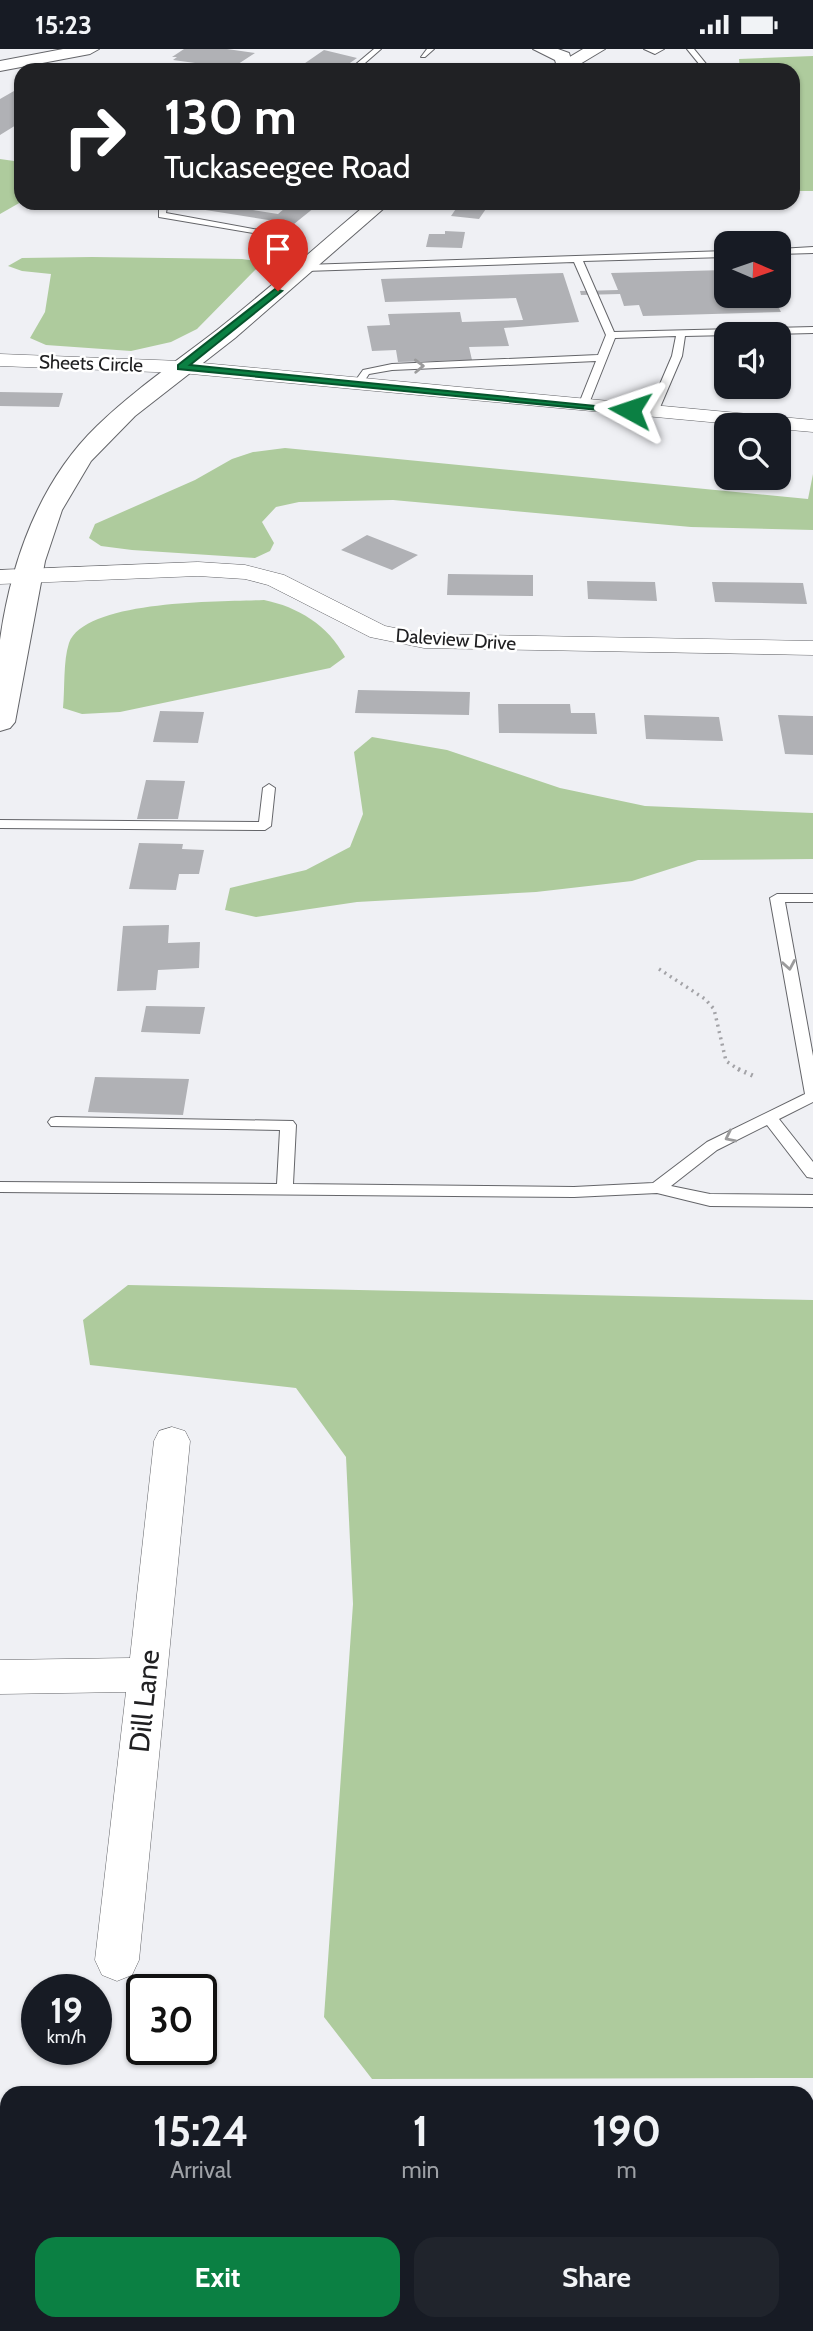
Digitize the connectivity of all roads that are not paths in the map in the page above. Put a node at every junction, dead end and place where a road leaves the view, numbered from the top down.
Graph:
1 (90, 49) edge
2 (378, 49) edge
3 (431, 49) edge
4 (542, 49) edge
5 (596, 49) edge
6 (690, 49) edge
7 (423, 56) dead end
8 (16, 63) edge
9 (361, 63) edge
10 (561, 63) edge
11 (570, 63) edge
12 (702, 63) edge
13 (163, 210) edge
14 (372, 210) edge
15 (277, 234) dead end
16 (813, 250) edge
17 (791, 251) edge
18 (714, 254) edge
19 (578, 260) junction
20 (305, 268) junction
21 (813, 330) edge
22 (681, 333) junction
23 (611, 335) junction
24 (601, 358) junction
25 (0, 360) edge
26 (181, 367) junction
27 (358, 384) junction
28 (583, 406) junction
29 (653, 412) junction
30 (813, 426) edge
31 (0, 577) edge
32 (29, 577) junction
33 (813, 648) edge
34 (0, 722) edge
35 (269, 788) dead end
36 (0, 824) edge
37 (813, 898) edge
38 (809, 1051) edge
39 (813, 1096) edge
40 (771, 1118) junction
41 (56, 1122) dead end
42 (813, 1173) edge
43 (0, 1187) edge
44 (657, 1188) junction
45 (285, 1191) junction
46 (813, 1201) edge
47 (172, 1441) dead end
48 (147, 1675) junction
49 (0, 1677) edge
50 (117, 1960) dead end

1 - 8 street
2 - 9 lane
3 - 7 lane
4 - 10 street
5 - 11 street
6 - 12 lane
13 - 15 lane
14 - 20 street
16 - 17 lane
18 - 19 lane
19 - 20 lane
19 - 23 lane
20 - 26 street
21 - 22 lane
22 - 23 lane
22 - 29 lane
23 - 24 lane
27 -> 24 lane
24 - 28 lane
25 - 26 street, Sheets Circle
26 - 27 street, Sheets Circle
26 - 32 street
27 - 28 street, Sheets Circle
28 - 29 street, Sheets Circle
29 - 30 street, Sheets Circle
31 - 32 street
32 - 33 street, Daleview Drive
32 - 34 street
35 - 36 lane
37 -> 38 lane
38 - 39 lane
39 - 40 lane
40 - 42 lane
40 -> 44 lane
41 - 45 lane
43 - 45 lane
44 - 45 lane
44 - 46 lane
47 - 48 street, Dill Lane
48 - 49 street
48 - 50 street, Dill Lane

